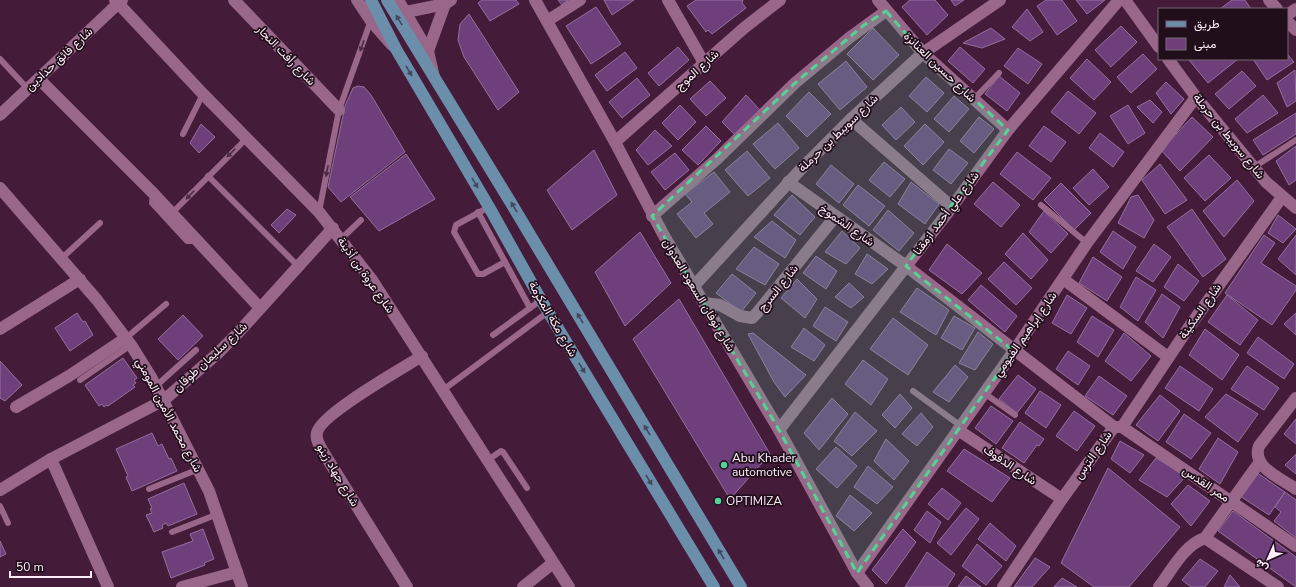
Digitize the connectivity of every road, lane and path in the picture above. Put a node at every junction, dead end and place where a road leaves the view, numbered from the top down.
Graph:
1 (234, 0) edge
2 (357, 0) edge
3 (387, 0) edge
4 (398, 0) edge
5 (535, 0) edge
6 (580, 0) edge
7 (668, 0) edge
8 (780, 0) edge
9 (878, 0) edge
10 (1000, 0) edge
11 (1119, 0) edge
12 (1125, 0) edge
13 (1269, 0) edge
14 (119, 1) edge
15 (448, 2) edge
16 (766, 4) edge
17 (374, 5) edge
18 (1276, 8) edge
19 (886, 11) junction
20 (406, 12) junction
21 (371, 21) junction
22 (547, 22) junction
23 (1288, 22) edge
24 (1296, 30) edge
25 (1158, 46) edge
26 (396, 49) junction
27 (428, 51) junction
28 (923, 54) junction
29 (0, 59) edge
30 (1169, 60) edge
31 (704, 63) junction
32 (999, 73) dead end
33 (434, 77) junction
34 (39, 79) junction
35 (28, 89) junction
36 (203, 94) junction
37 (1196, 97) junction
38 (974, 99) junction
39 (338, 110) junction
40 (0, 115) edge
41 (851, 119) junction
42 (1008, 130) junction
43 (183, 134) dead end
44 (247, 138) junction
45 (1296, 140) edge
46 (615, 142) junction
47 (1254, 167) junction
48 (208, 176) junction
49 (788, 182) junction
50 (0, 188) edge
51 (153, 193) junction
52 (1282, 197) junction
53 (1041, 205) dead end
54 (489, 207) junction
55 (952, 207) junction
56 (1296, 208) edge
57 (319, 212) junction
58 (478, 212) junction
59 (172, 213) junction
60 (652, 216) junction
61 (835, 217) junction
62 (361, 220) dead end
63 (100, 223) dead end
64 (333, 228) junction
65 (342, 239) junction
66 (197, 241) junction
67 (1087, 243) junction
68 (62, 258) junction
69 (505, 262) junction
70 (298, 266) junction
71 (906, 266) junction
72 (77, 275) junction
73 (1063, 280) junction
74 (694, 286) junction
75 (541, 300) junction
76 (704, 303) junction
77 (166, 304) dead end
78 (260, 308) junction
79 (530, 308) junction
80 (548, 312) junction
81 (0, 329) edge
82 (493, 335) dead end
83 (128, 342) junction
84 (196, 350) dead end
85 (1014, 352) junction
86 (422, 356) junction
87 (1168, 357) junction
88 (80, 380) dead end
89 (156, 386) junction
90 (443, 390) junction
91 (913, 391) dead end
92 (984, 393) junction
93 (1296, 398) edge
94 (164, 400) junction
95 (16, 407) dead end
96 (1015, 415) dead end
97 (1118, 427) junction
98 (959, 428) junction
99 (779, 430) junction
100 (51, 459) junction
101 (488, 460) junction
102 (1259, 463) junction
103 (199, 469) junction
104 (527, 488) dead end
105 (149, 489) dead end
106 (1296, 489) edge
107 (0, 490) edge
108 (1062, 499) junction
109 (1232, 501) junction
110 (0, 506) edge
111 (218, 514) junction
112 (8, 523) dead end
113 (172, 532) dead end
114 (1205, 538) junction
115 (1296, 546) edge
116 (553, 563) junction
117 (237, 572) junction
118 (858, 574) junction
119 (108, 587) edge
120 (182, 587) edge
121 (242, 587) edge
122 (407, 587) edge
123 (523, 587) edge
124 (569, 587) edge
125 (713, 587) edge
126 (741, 587) edge
127 (868, 587) edge
128 (1003, 587) edge
129 (1159, 587) edge
130 (1278, 587) edge

1 - 39 street, شارع رأفت النجار
2 - 21 street, شارع مكة المكرمة
33 -> 3 main road, شارع مكة المكرمة
4 - 20 street, شارع مكة المكرمة
5 - 22 street, شارع نوفان السعود العدوان
6 - 22 street
7 - 31 street
8 - 16 street, شارع الموج
9 - 19 street, شارع حسين العنانزة
10 - 28 street, شارع سويبط بن حرملة
11 - 42 street, شارع علي أحمد ازمقنا
12 - 25 street
13 - 18 street
14 - 34 street, شارع فائق حدادين
14 - 36 street, شارع عروة بن أذينة
15 - 20 street
15 - 27 street
16 - 31 street, شارع الموج
17 - 21 lane
17 - 26 main road, شارع مكة المكرمة
19 - 28 street, شارع حسين العنانزة
19 - 60 street
20 - 27 street, شارع مكة المكرمة
21 - 26 street, شارع مكة المكرمة
21 -> 39 lane
22 - 46 street, شارع نوفان السعود العدوان
23 - 24 street
26 -> 54 main road, شارع مكة المكرمة
27 - 33 street, شارع مكة المكرمة
28 - 38 street, شارع حسين العنانزة
28 - 41 street, شارع سويبط بن حرملة
29 - 35 lane
30 - 37 street, شارع سويبط بن حرملة
31 - 46 street, شارع الموج
32 - 38 lane
126 -> 33 main road, شارع مكة المكرمة
34 - 35 street, شارع فائق حدادين
34 - 51 street
35 - 40 street, شارع فائق حدادين
36 - 43 lane
36 - 44 street, شارع عروة بن أذينة
37 - 47 street, شارع سويبط بن حرملة
37 - 67 street, شارع إبراهيم الفيومي
38 - 42 street, شارع حسين العنانزة
39 -> 57 lane
41 - 49 street, شارع سويبط بن حرملة
41 - 55 street
42 - 55 street, شارع علي أحمد ازمقنا
44 -> 48 lane
44 - 57 street, شارع عروة بن أذينة
45 - 47 lane
46 - 60 street, شارع نوفان السعود العدوان
47 - 52 street, شارع سويبط بن حرملة
48 -> 59 lane
48 - 70 lane
49 - 61 street, شارع الشموخ
49 - 74 street, شارع سويبط بن حرملة
50 - 68 street, شارع محمد الأمين المومني
51 - 59 street
51 - 66 lane
52 - 56 street, شارع سويبط بن حرملة
52 - 87 street, شارع السكينة
53 - 67 lane
54 - 58 lane
54 - 75 main road, شارع مكة المكرمة
55 - 71 street, شارع علي أحمد ازمقنا
57 - 64 street, شارع عروة بن أذينة
58 - 69 lane
58 - 69 lane
59 - 66 street
60 - 74 street, شارع نوفان السعود العدوان
61 - 71 street, شارع الشموخ
61 - 76 street, شارع السرج
62 - 65 lane
63 - 68 lane
64 - 65 street, شارع عروة بن أذينة
64 - 70 street, شارع سليمان طوقان
65 - 86 street, شارع عروة بن أذينة
66 - 78 street
67 - 73 street, شارع إبراهيم الفيومي
68 - 72 street, شارع محمد الأمين المومني
69 - 79 lane
70 - 78 street, شارع سليمان طوقان
71 - 85 street, شارع الشموخ
71 - 99 street, شارع علي أحمد ازمقنا
72 - 81 street
72 - 83 street, شارع محمد الأمين المومني
73 - 85 street, شارع إبراهيم الفيومي
73 - 87 street
74 - 76 street, شارع نوفان السعود العدوان
75 - 79 lane
75 - 80 main road, شارع مكة المكرمة
76 - 99 street, شارع نوفان السعود العدوان
77 - 83 lane
78 - 94 street, شارع سليمان طوقان
79 - 82 lane
80 - 90 lane
80 -> 125 main road, شارع مكة المكرمة
83 - 88 lane
83 - 89 street, شارع محمد الأمين المومني
83 - 95 street
84 - 89 lane
85 - 92 street, شارع إبراهيم الفيومي
85 - 97 street, شارع الترس
86 - 90 street, شارع عروة بن أذينة
86 - 122 street, شارع جهاد زينو
87 - 97 street, شارع السكينة
89 - 94 street, شارع محمد الأمين المومني
90 - 101 street, شارع عروة بن أذينة
91 - 98 lane
92 - 96 lane
92 - 98 street, شارع إبراهيم الفيومي
93 - 102 street
94 - 100 street, شارع سليمان طوقان
94 - 103 street, شارع محمد الأمين المومني
97 - 108 street, شارع الترس
97 - 109 street, ممر القدس
98 - 108 street, شارع الدفوف
98 - 118 street, شارع إبراهيم الفيومي
99 - 118 street, شارع نوفان السعود العدوان
100 - 107 street, شارع سليمان طوقان
100 - 119 street
101 - 104 lane
101 - 116 street, شارع عروة بن أذينة
102 - 106 street
102 - 109 street
103 - 105 lane
103 - 111 street, شارع محمد الأمين المومني
108 - 128 street, شارع الترس
109 - 114 street
109 - 115 street, ممر القدس
110 - 112 lane
111 - 113 lane
111 - 117 street, شارع محمد الأمين المومني
114 - 129 street
114 - 130 street
116 - 123 street
116 - 124 street, شارع عروة بن أذينة
117 - 120 street
117 - 121 street, شارع محمد الأمين المومني
118 - 127 street, شارع نوفان السعود العدوان

